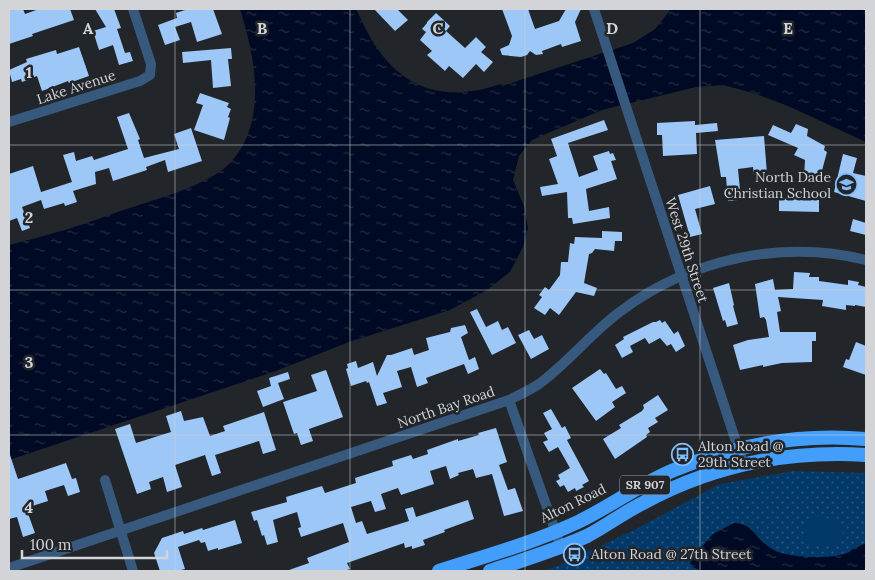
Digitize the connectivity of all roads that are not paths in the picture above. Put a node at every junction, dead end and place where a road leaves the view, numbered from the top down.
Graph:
1 (132, 9) edge
2 (594, 9) edge
3 (9, 122) edge
4 (866, 260) edge
5 (681, 276) junction
6 (509, 400) junction
7 (866, 439) edge
8 (739, 447) junction
9 (866, 455) edge
10 (743, 463) junction
11 (105, 480) dead end
12 (120, 531) junction
13 (555, 532) junction
14 (560, 547) junction
15 (9, 568) edge
16 (133, 571) edge
17 (439, 571) edge
18 (490, 571) edge

1 - 3 street, Lake Avenue
2 - 5 street, West 29th Street
4 - 5 street, North Bay Road
5 - 6 street, North Bay Road
5 - 8 street, West 29th Street
6 - 12 street, North Bay Road
6 - 13 street
7 - 8 highway, Alton Road / SR 907
8 - 10 street, West 29th Street
8 - 13 highway, Alton Road / SR 907
9 - 10 highway, SR 907
10 - 14 highway, SR 907
11 - 12 street
12 - 15 street, North Bay Road
12 - 16 street
13 - 14 street
13 - 17 highway, Alton Road / SR 907
14 - 18 highway, SR 907

